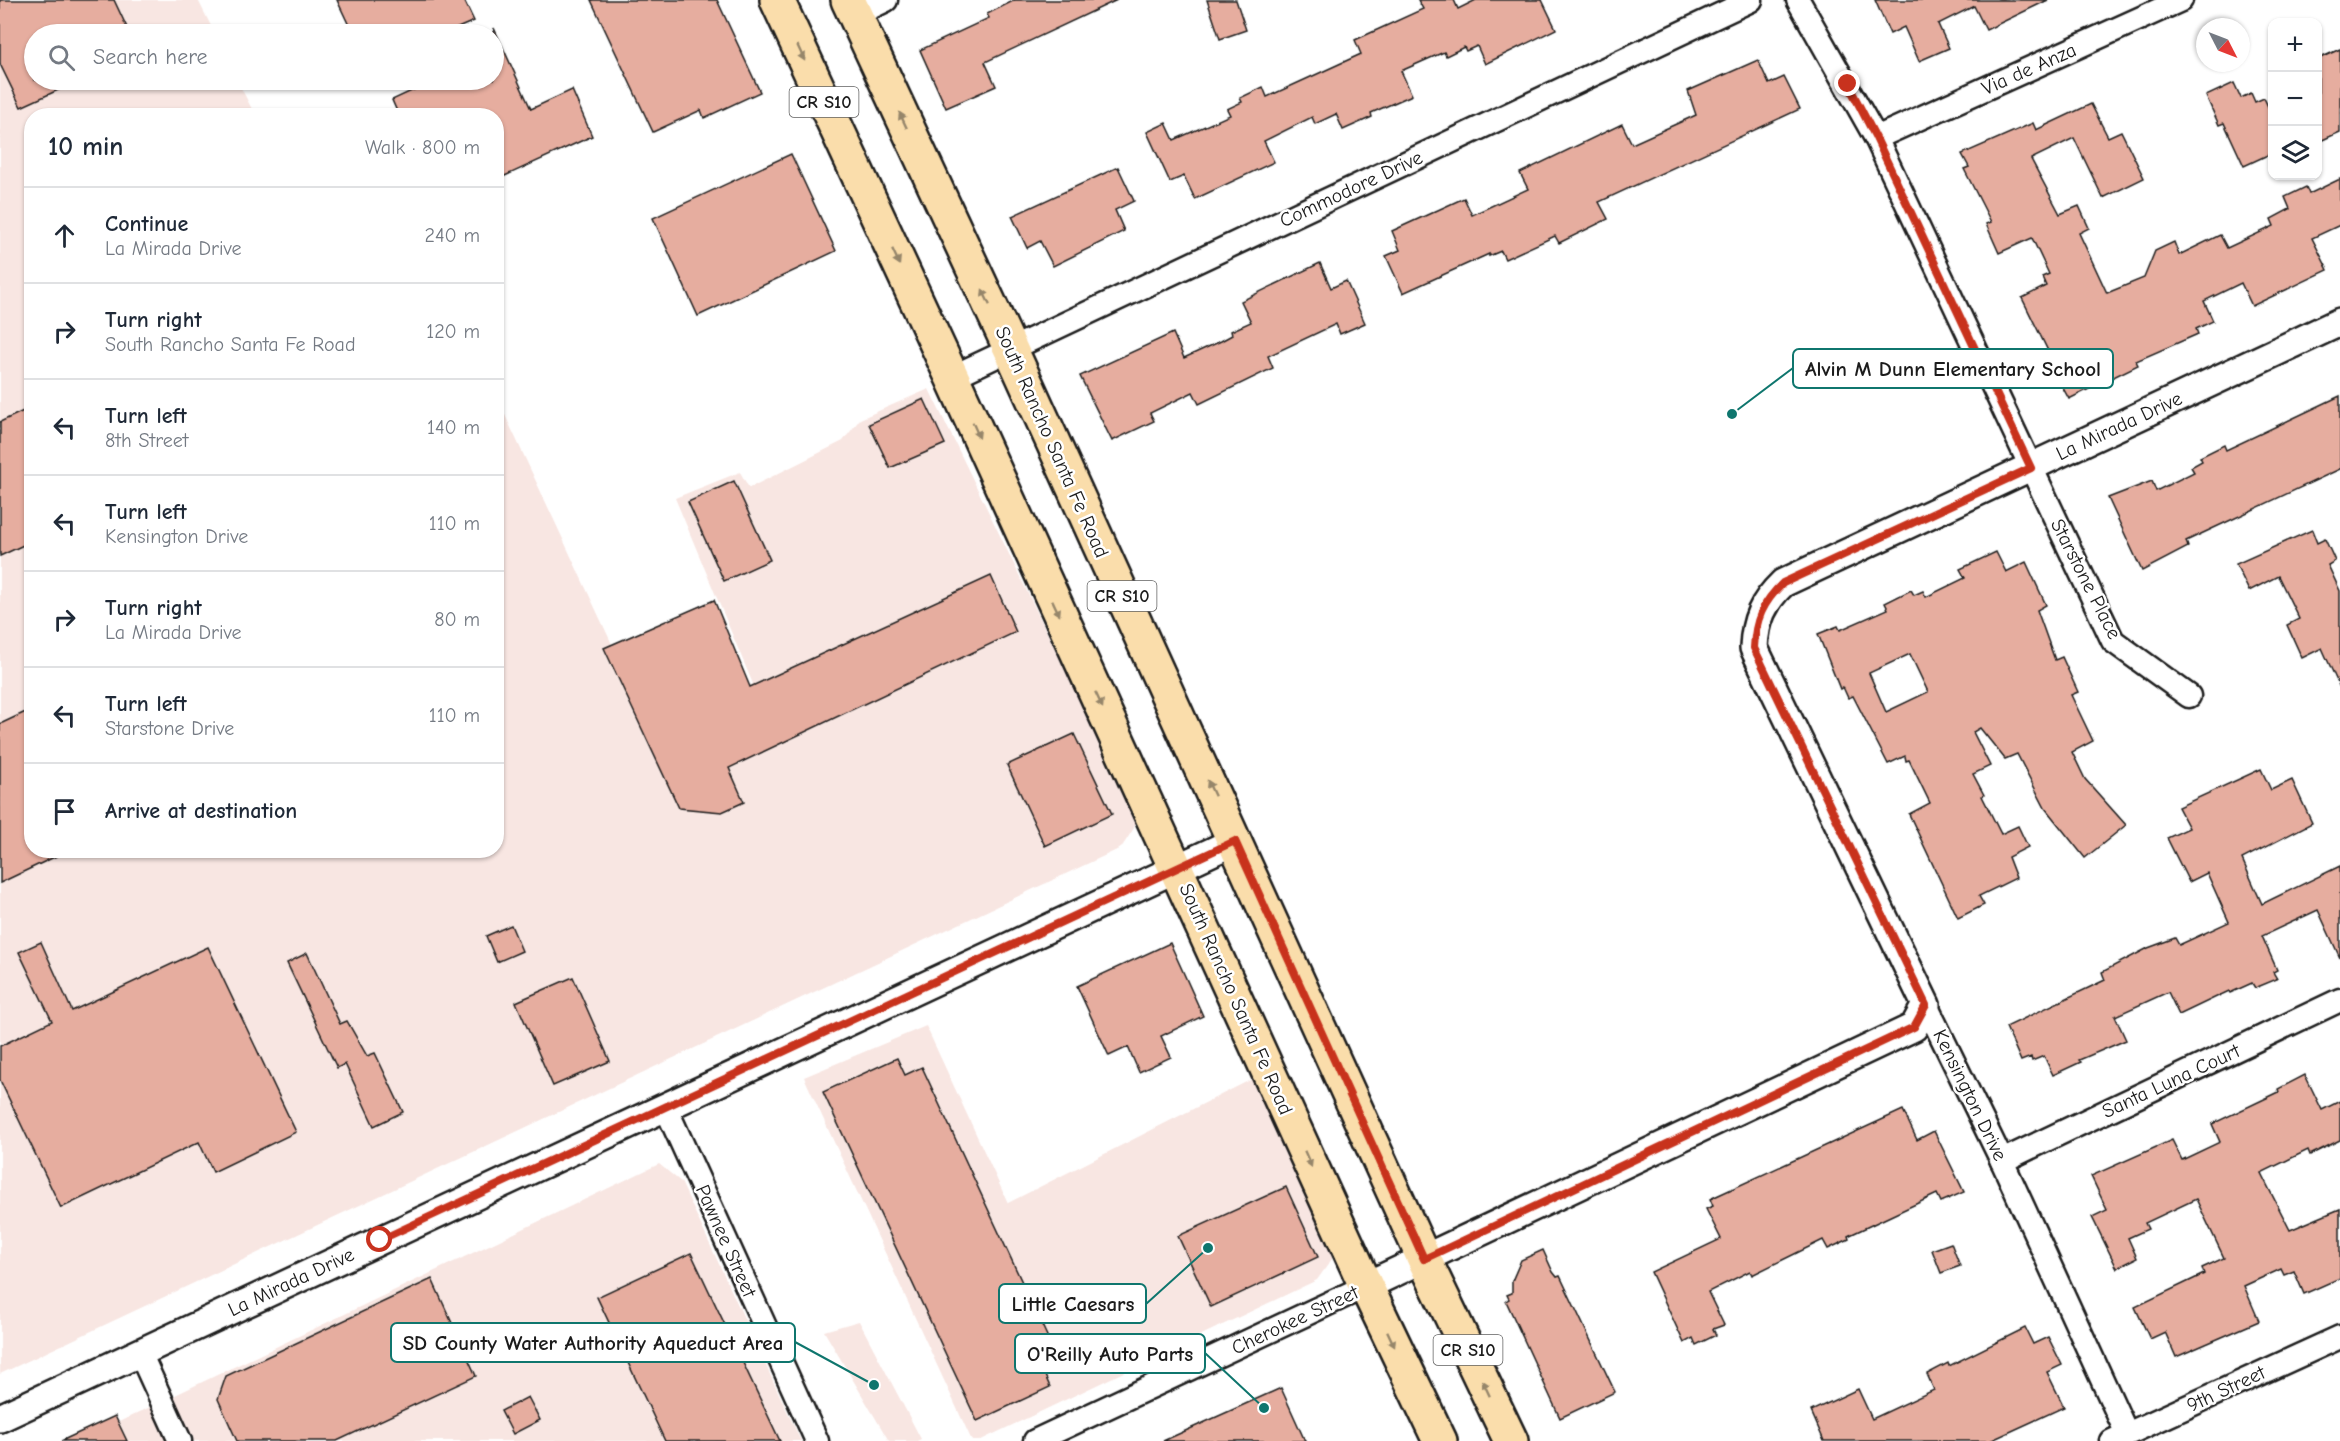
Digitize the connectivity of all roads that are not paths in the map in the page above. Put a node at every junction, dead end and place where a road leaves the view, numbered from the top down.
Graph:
1 (777, 0) edge
2 (886, 0) edge
3 (1751, 0) edge
4 (1798, 0) edge
5 (2181, 0) edge
6 (851, 8) edge
7 (1876, 138) junction
8 (2340, 322) edge
9 (1011, 350) junction
10 (952, 377) junction
11 (2031, 468) junction
12 (1755, 627) joint
13 (2189, 696) dead end
14 (1235, 841) junction
15 (1176, 868) junction
16 (2340, 1000) edge
17 (1926, 1005) junction
18 (665, 1106) junction
19 (2002, 1161) junction
20 (1424, 1259) junction
21 (1366, 1286) junction
22 (2340, 1337) edge
23 (140, 1353) junction
24 (0, 1418) edge
25 (2120, 1437) edge
26 (180, 1441) edge
27 (817, 1441) edge
28 (1035, 1441) edge
29 (1440, 1441) edge
30 (1511, 1441) edge

1 -> 10 main road, South Rancho Santa Fe Road / CR S10
2 - 6 street
3 - 9 street, Commodore Drive
4 - 7 street, Starstone Place
5 - 7 street, Via de Anza
9 -> 6 main road, South Rancho Santa Fe Road / CR S10
7 - 11 street, Starstone Place
8 - 11 street, La Mirada Drive
9 - 10 street, Commodore Drive
14 -> 9 main road, South Rancho Santa Fe Road / CR S10
10 -> 15 main road, South Rancho Santa Fe Road / CR S10
11 - 12 street, La Mirada Drive
11 - 13 street, Starstone Place
12 - 17 street, Kensington Drive
14 - 15 street, La Mirada Drive
14 - 20 main road, South Rancho Santa Fe Road / CR S10
15 - 18 street, La Mirada Drive
15 -> 21 main road, South Rancho Santa Fe Road / CR S10
16 - 19 street, Santa Luna Court
17 - 19 street, Kensington Drive
17 - 20 street, Cherokee Street
18 - 23 street, La Mirada Drive
18 - 27 street, Pawnee Street
19 - 25 street, Kensington Drive
20 - 21 street, Cherokee Street
30 -> 20 main road, South Rancho Santa Fe Road / CR S10
21 - 28 street, Cherokee Street
21 -> 29 main road, South Rancho Santa Fe Road / CR S10
22 - 25 street, 9th Street
23 - 24 street, La Mirada Drive
23 - 26 street

